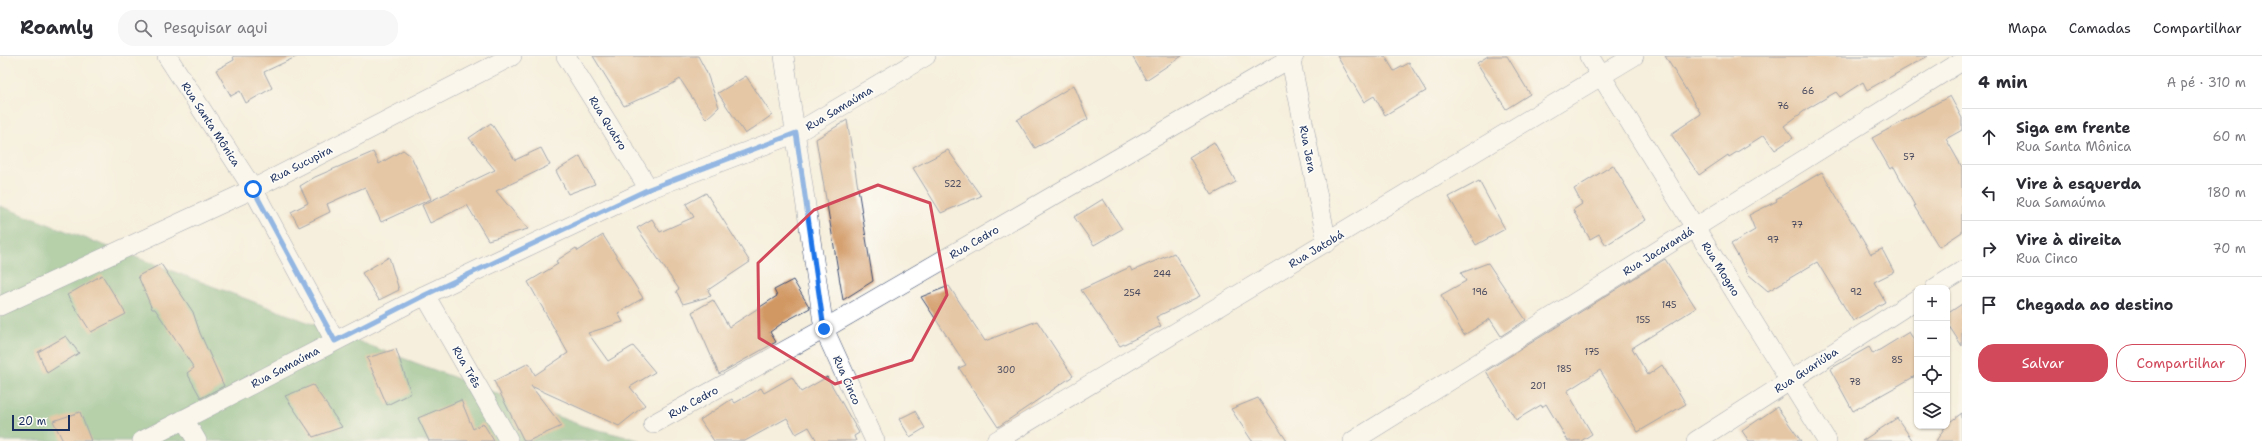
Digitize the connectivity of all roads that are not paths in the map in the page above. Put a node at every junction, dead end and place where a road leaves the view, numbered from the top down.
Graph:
1 (512, 56) edge
2 (566, 56) edge
3 (784, 56) edge
4 (926, 56) edge
5 (1589, 56) edge
6 (1634, 56) edge
7 (171, 57) edge
8 (1291, 57) edge
9 (1962, 61) edge
10 (1602, 77) junction
11 (796, 133) junction
12 (253, 189) junction
13 (649, 189) junction
14 (1696, 227) junction
15 (1327, 243) junction
16 (1962, 271) edge
17 (1940, 285) edge
18 (425, 295) junction
19 (1914, 301) edge
20 (0, 306) edge
21 (824, 329) junction
22 (335, 341) junction
23 (1790, 380) junction
24 (184, 419) junction
25 (653, 424) dead end
26 (508, 438) dead end
27 (142, 441) edge
28 (197, 441) edge
29 (875, 441) edge
30 (996, 441) edge
31 (1353, 441) edge
32 (1696, 441) edge
33 (1828, 441) edge

1 - 12 street, Rua Sucupira
2 - 13 street, Rua Quatro
3 - 11 street, Rua Cinco
4 - 11 street, Rua Samaúma
5 - 10 street, Rua Mogno
6 - 10 street, Rua Jatobá
7 - 12 street, Rua Santa Mônica
8 - 15 street, Rua Jera
8 - 21 street, Rua Cedro
9 - 14 street, Rua Jacarandá
10 - 14 street, Rua Mogno
10 - 15 street, Rua Jatobá
11 - 13 street, Rua Samaúma
11 - 21 street, Rua Cinco
12 - 20 street, Rua Sucupira
12 - 22 street, Rua Santa Mônica
13 - 18 street, Rua Samaúma
14 - 23 street, Rua Mogno
14 - 31 street, Rua Jacarandá
15 - 30 street, Rua Jatobá
16 - 17 street
18 - 22 street, Rua Samaúma
18 - 26 street, Rua Três
19 - 23 street, Rua Guariúba
21 - 25 street, Rua Cedro
21 - 29 street, Rua Cinco
22 - 24 street, Rua Samaúma
23 - 32 street, Rua Guariúba
23 - 33 street, Rua Mogno
24 - 27 street, Rua Samaúma
24 - 28 street

